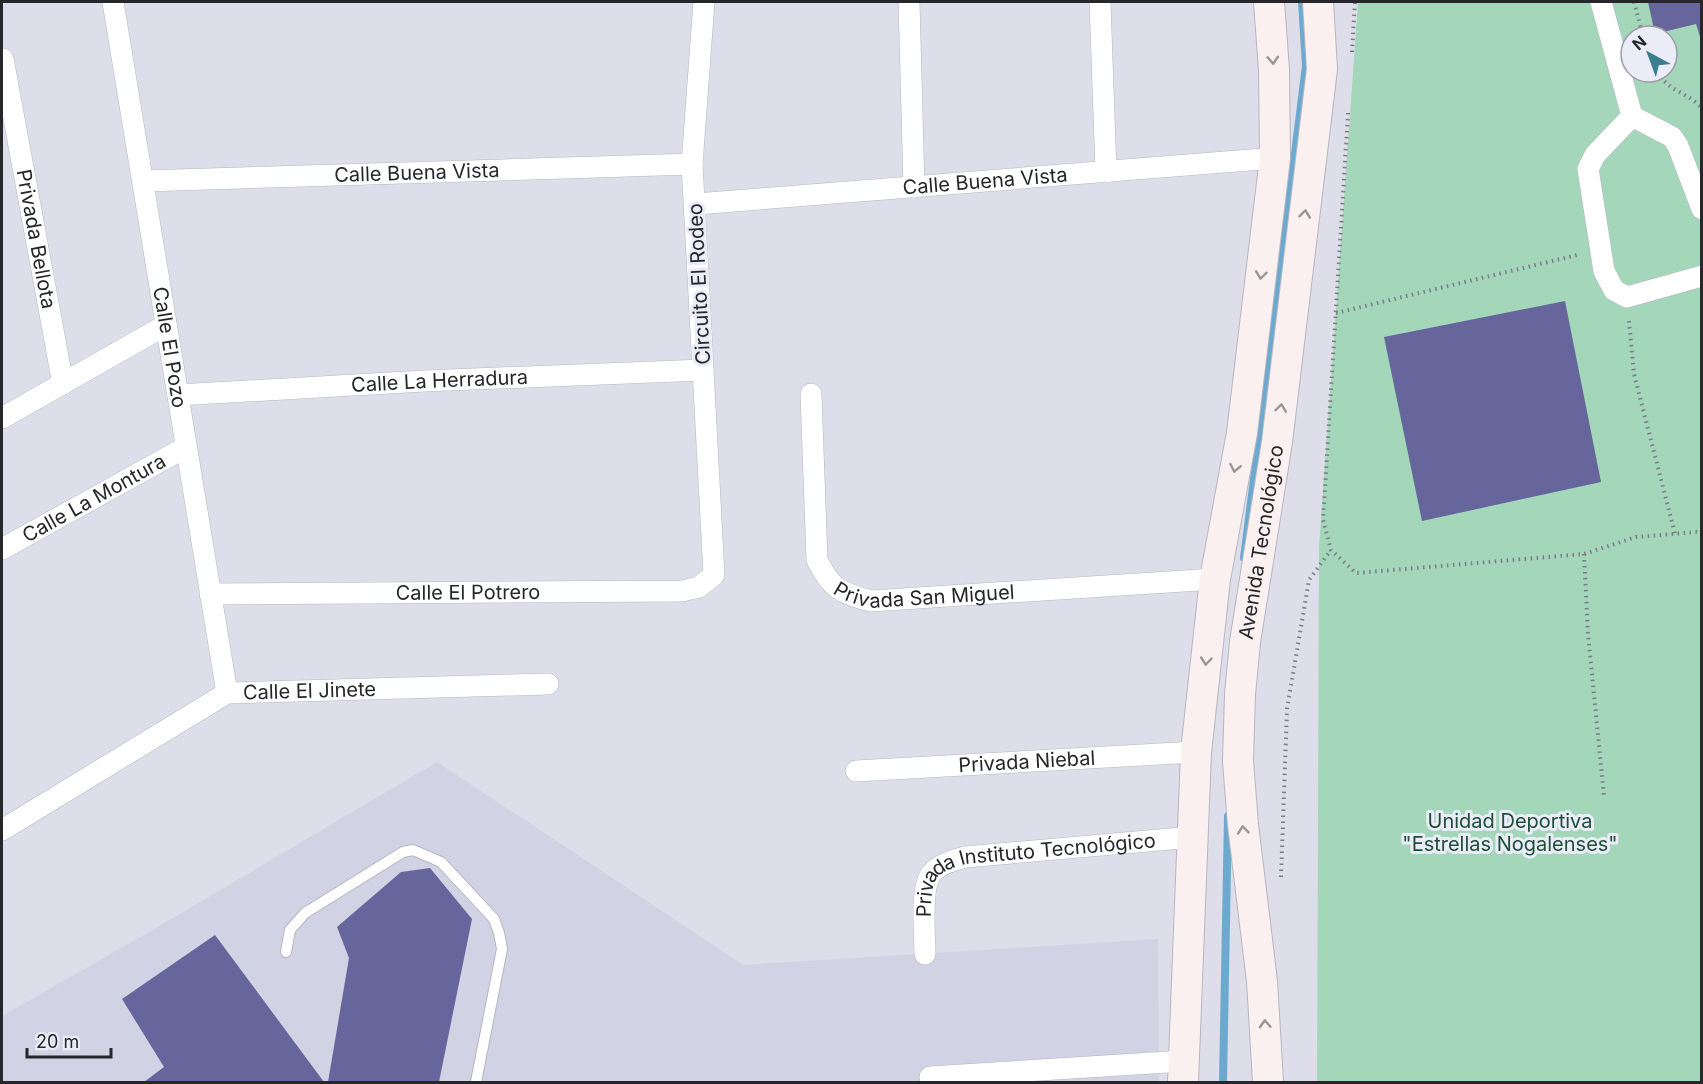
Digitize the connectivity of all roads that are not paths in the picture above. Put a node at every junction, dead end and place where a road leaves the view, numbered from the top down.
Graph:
1 (113, 2) edge
2 (704, 2) edge
3 (909, 2) edge
4 (1100, 2) edge
5 (1269, 2) edge
6 (1318, 2) edge
7 (1600, 2) edge
8 (3, 59) edge
9 (1632, 116) junction
10 (1275, 158) junction
11 (692, 164) junction
12 (1106, 172) junction
13 (143, 181) junction
14 (914, 187) junction
15 (696, 204) junction
16 (1701, 209) edge
17 (1701, 276) edge
18 (166, 325) junction
19 (703, 370) junction
20 (63, 384) junction
21 (811, 394) dead end
22 (178, 395) junction
23 (2, 418) edge
24 (186, 447) junction
25 (2, 549) edge
26 (714, 567) joint
27 (1215, 579) junction
28 (210, 594) junction
29 (548, 684) dead end
30 (227, 693) junction
31 (1196, 752) junction
32 (856, 771) dead end
33 (2, 830) edge
34 (1193, 837) junction
35 (286, 952) dead end
36 (925, 954) dead end
37 (1184, 1072) edge
38 (930, 1077) dead end
39 (476, 1083) edge
40 (1268, 1083) edge

1 - 13 street, Calle El Pozo
2 - 11 street, Circuito El Rodeo
3 - 14 street
4 - 12 street
5 -> 10 main road, Avenida Tecnológico
40 -> 6 main road, Avenida Tecnológico
7 - 9 street
8 - 20 street, Privada Bellota
9 - 16 street
9 - 17 street
10 - 12 street, Calle Buena Vista
10 -> 27 main road, Avenida Tecnológico
11 - 13 street, Calle Buena Vista
11 - 15 street, Circuito El Rodeo
12 - 14 street, Calle Buena Vista
13 - 18 street, Calle El Pozo
14 - 15 street, Calle Buena Vista
15 - 19 street, Circuito El Rodeo
18 - 20 street
18 - 22 street, Calle El Pozo
19 - 22 street, Calle La Herradura
19 - 26 street, Circuito El Rodeo
20 - 23 street
21 - 27 street, Privada San Miguel
22 - 24 street, Calle El Pozo
24 - 25 street, Calle La Montura
24 - 28 street, Calle El Pozo
26 - 28 street, Calle El Potrero
27 -> 31 main road, Avenida Tecnológico
28 - 30 street, Calle El Pozo
29 - 30 street, Calle El Jinete
30 - 33 street, Calle El Jinete
31 - 32 street, Privada Niebal
31 - 34 main road, Avenida Tecnológico
34 - 36 street, Privada Instituto Tecnológico
34 - 37 main road, Avenida Tecnológico
35 - 39 lane
37 - 38 street

